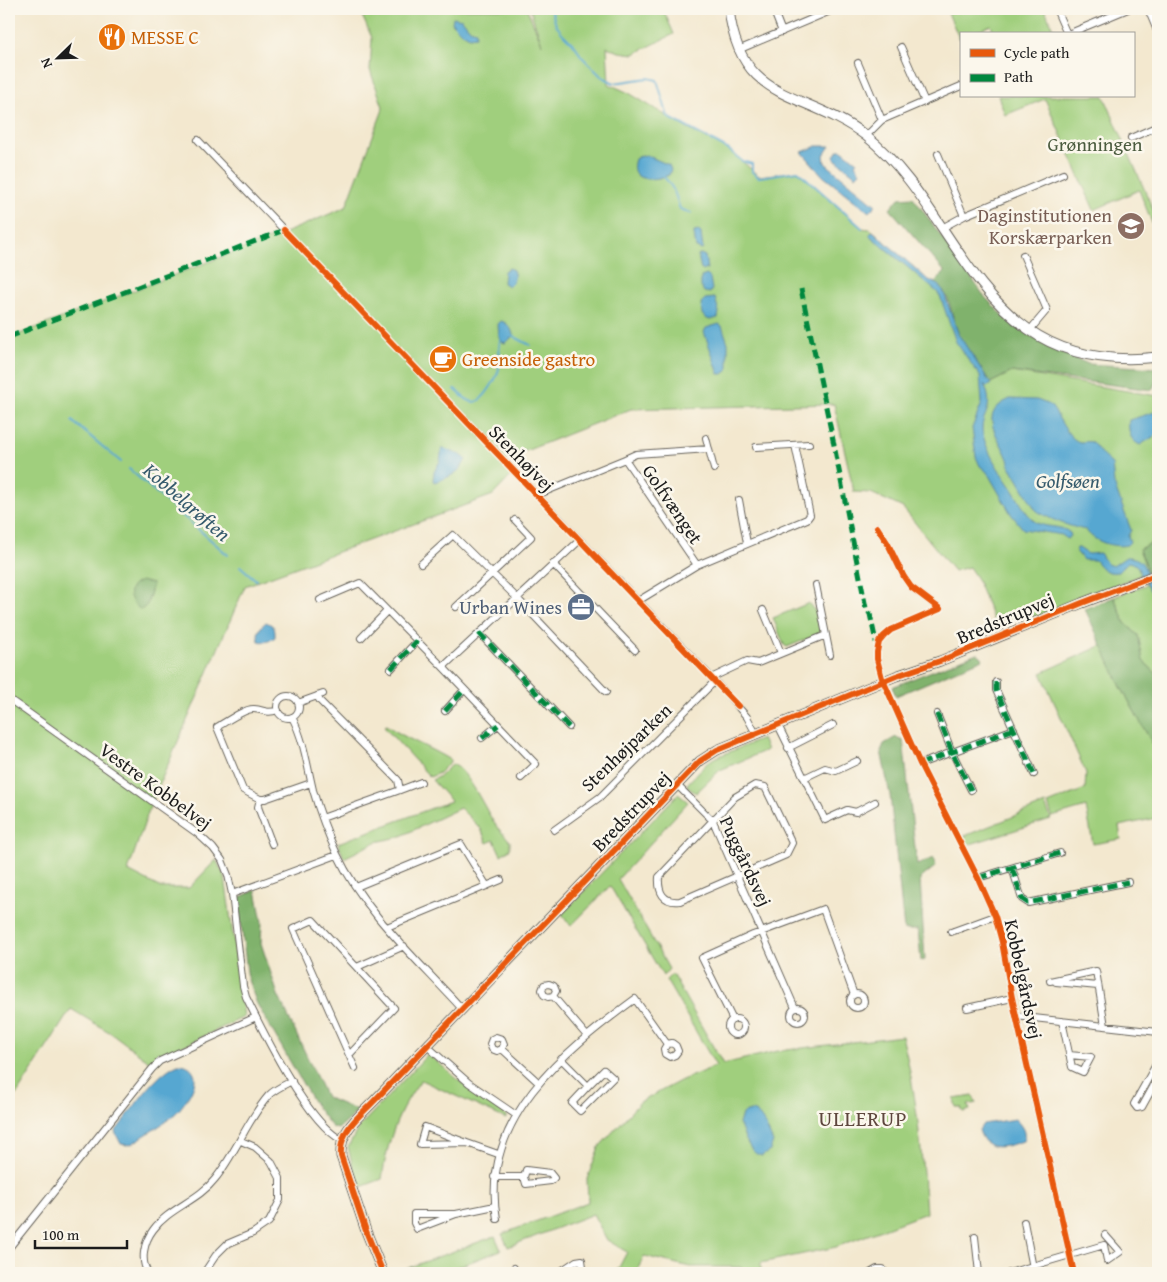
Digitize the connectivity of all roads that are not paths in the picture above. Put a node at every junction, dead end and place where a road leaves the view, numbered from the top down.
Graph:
1 (729, 9) edge
2 (773, 9) edge
3 (835, 9) edge
4 (1056, 9) edge
5 (1128, 9) edge
6 (1148, 9) edge
7 (823, 11) edge
8 (782, 32) junction
9 (1067, 32) edge
10 (1073, 32) edge
11 (1158, 33) edge
12 (901, 47) dead end
13 (738, 50) junction
14 (858, 63) dead end
15 (960, 86) edge
16 (925, 102) junction
17 (882, 120) junction
18 (1158, 126) edge
19 (866, 136) junction
20 (1130, 138) dead end
21 (198, 140) dead end
22 (938, 154) dead end
23 (1063, 174) dead end
24 (964, 216) junction
25 (942, 228) junction
26 (1023, 255) dead end
27 (1030, 330) junction
28 (1158, 357) edge
29 (706, 438) dead end
30 (809, 444) dead end
31 (795, 445) junction
32 (756, 447) dead end
33 (709, 449) junction
34 (625, 459) junction
35 (714, 469) dead end
36 (537, 496) junction
37 (738, 500) dead end
38 (515, 520) dead end
39 (877, 527) dead end
40 (580, 540) junction
41 (747, 543) junction
42 (421, 564) dead end
43 (553, 564) junction
44 (697, 565) junction
45 (492, 573) junction
46 (1150, 577) edge
47 (816, 585) dead end
48 (516, 598) junction
49 (320, 600) dead end
50 (638, 601) junction
51 (456, 607) dead end
52 (763, 610) dead end
53 (387, 611) junction
54 (479, 633) junction
55 (826, 635) junction
56 (360, 638) dead end
57 (416, 641) junction
58 (635, 650) dead end
59 (781, 653) junction
60 (830, 655) dead end
61 (443, 667) junction
62 (391, 669) dead end
63 (713, 679) junction
64 (884, 682) junction
65 (996, 682) dead end
66 (464, 690) junction
67 (606, 692) dead end
68 (9, 699) edge
69 (298, 703) junction
70 (278, 710) junction
71 (446, 711) dead end
72 (937, 714) dead end
73 (292, 717) junction
74 (498, 725) junction
75 (778, 725) junction
76 (834, 725) dead end
77 (569, 727) dead end
78 (1014, 729) junction
79 (756, 734) junction
80 (482, 738) dead end
81 (788, 748) junction
82 (952, 752) junction
83 (857, 761) dead end
84 (920, 764) junction
85 (1034, 774) dead end
86 (521, 778) dead end
87 (804, 778) junction
88 (421, 782) dead end
89 (312, 783) junction
90 (677, 785) junction
91 (400, 790) junction
92 (971, 790) dead end
93 (260, 799) junction
94 (875, 802) dead end
95 (322, 818) junction
96 (713, 820) junction
97 (554, 830) dead end
98 (272, 844) dead end
99 (1060, 853) dead end
100 (337, 854) junction
101 (1012, 868) junction
102 (738, 875) junction
103 (978, 878) junction
104 (501, 880) dead end
105 (1128, 882) dead end
106 (487, 886) junction
107 (356, 887) junction
108 (232, 894) junction
109 (995, 916) junction
110 (387, 927) junction
111 (763, 932) junction
112 (952, 932) dead end
113 (404, 946) junction
114 (357, 967) junction
115 (1098, 986) junction
116 (854, 995) dead end
117 (553, 996) dead end
118 (1012, 998) junction
119 (795, 1008) dead end
120 (968, 1008) dead end
121 (463, 1010) junction
122 (1016, 1016) junction
123 (256, 1017) junction
124 (733, 1020) dead end
125 (1062, 1021) junction
126 (1105, 1026) junction
127 (1158, 1032) edge
128 (587, 1036) junction
129 (667, 1044) dead end
130 (427, 1046) junction
131 (502, 1049) dead end
132 (1069, 1054) dead end
133 (348, 1055) junction
134 (562, 1059) junction
135 (1158, 1062) edge
136 (355, 1068) dead end
137 (1158, 1078) edge
138 (292, 1081) junction
139 (539, 1083) junction
140 (588, 1086) junction
141 (516, 1115) junction
142 (342, 1140) junction
143 (241, 1141) junction
144 (467, 1143) junction
145 (498, 1154) junction
146 (494, 1177) junction
147 (524, 1177) dead end
148 (495, 1206) junction
149 (456, 1214) junction
150 (497, 1219) dead end
151 (1024, 1222) dead end
152 (975, 1237) dead end
153 (1104, 1245) dead end
154 (9, 1248) edge
155 (1070, 1255) junction
156 (1033, 1270) edge
157 (148, 1273) edge
158 (204, 1273) edge
159 (383, 1273) edge
160 (562, 1273) edge
161 (578, 1273) edge
162 (870, 1273) edge
163 (885, 1273) edge
164 (979, 1273) edge
165 (1009, 1273) edge
166 (1074, 1273) edge

1 - 13 street
2 - 8 street
3 - 7 street
4 - 9 street
5 - 10 street
6 - 11 street
7 - 8 street
8 - 13 street
12 - 16 street
13 - 19 street
14 - 17 street
15 - 16 street
16 - 17 street
17 - 19 street
18 - 20 street
19 - 25 street
21 - 36 street, Stenhøjvej
22 - 24 street
23 - 24 street
24 - 25 street
25 - 27 street
26 - 27 street
27 - 28 street
29 - 33 street
30 - 31 street
31 - 32 street
31 - 41 street, Golfvænget
33 - 34 street, Golfvænget
33 - 35 street
34 - 36 street, Golfvænget
34 - 44 street, Golfvænget
36 - 40 street, Stenhøjvej
37 - 41 street
38 - 45 street
39 - 64 street, Kobbelgårdsvej
40 - 43 street
40 - 50 street, Stenhøjvej
41 - 44 street, Golfvænget
42 - 45 street
43 - 48 street
43 - 58 street
44 - 50 street, Golfvænget
45 - 48 street
45 - 51 street
46 - 64 street, Bredstrupvej
47 - 55 street
48 - 54 street
48 - 67 street
49 - 53 street
50 - 63 street, Stenhøjvej
52 - 59 street
53 - 56 street
53 - 57 street
54 - 61 street
54 - 77 street
55 - 59 street, Stenhøjparken
55 - 60 street
57 - 61 street
57 - 62 street
59 - 63 street, Stenhøjparken
61 - 66 street
63 - 79 street, Stenhøjvej
63 - 97 street, Stenhøjparken
64 - 75 street, Bredstrupvej
64 - 84 street, Kobbelgårdsvej
65 - 78 street
66 - 71 street
66 - 74 street
68 - 108 street, Vestre Kobbelvej
69 - 70 street
69 - 73 street
69 - 91 street
70 - 73 street
70 - 93 street
72 - 82 street
73 - 89 street
74 - 80 street
74 - 86 street
75 - 79 street, Bredstrupvej
75 - 81 street
76 - 81 street
78 - 82 street
78 - 85 street
79 - 90 street, Bredstrupvej
81 - 87 street
82 - 84 street
82 - 92 street
83 - 87 street
84 - 103 street, Kobbelgårdsvej
87 - 94 street
88 - 91 street
89 - 93 street
89 - 95 street
90 - 96 street, Puggårdsvej
90 - 121 street, Bredstrupvej
91 - 95 street
93 - 98 street
95 - 100 street
96 - 102 street, Puggårdsvej
96 - 102 street
96 - 102 street
99 - 101 street
100 - 107 street
100 - 108 street
101 - 103 street
101 - 105 street, Kobbelgårdsvej
102 - 111 street, Puggårdsvej
103 - 109 street, Kobbelgårdsvej
104 - 106 street
106 - 107 street
106 - 110 street
107 - 110 street
108 - 123 street, Vestre Kobbelvej
109 - 112 street, Kobbelgårdsvej
109 - 118 street, Kobbelgårdsvej
110 - 113 street
111 - 116 street, Puggårdsvej
111 - 119 street, Puggårdsvej
111 - 124 street, Puggårdsvej
113 - 114 street
113 - 121 street
114 - 133 street
114 - 133 street
115 - 115 street, Kobbelgårdsvej
115 - 126 street
117 - 128 street
118 - 120 street, Kobbelgårdsvej
118 - 122 street, Kobbelgårdsvej
121 - 130 street, Bredstrupvej
122 - 125 street, Kobbelgårdsvej
122 - 155 street, Kobbelgårdsvej
123 - 138 street, Vestre Kobbelvej
123 - 154 street
125 - 126 street, Kobbelgårdsvej
125 - 132 street, Kobbelgårdsvej
126 - 127 street, Kobbelgårdsvej
128 - 129 street
128 - 134 street
130 - 141 street
130 - 142 street, Bredstrupvej
131 - 139 street
133 - 136 street
134 - 139 street
134 - 140 street
135 - 137 street
138 - 142 street, Vestre Kobbelvej
138 - 143 street
139 - 141 street
140 - 140 street
141 - 145 street
142 - 159 street
143 - 157 street
143 - 158 street
144 - 144 street
144 - 145 street
145 - 146 street
146 - 147 street
146 - 148 street
148 - 149 street
148 - 150 street
149 - 149 street
151 - 156 street
152 - 164 street
153 - 155 street
155 - 156 street
155 - 166 street, Kobbelgårdsvej
156 - 165 street
160 - 161 street
162 - 163 street

